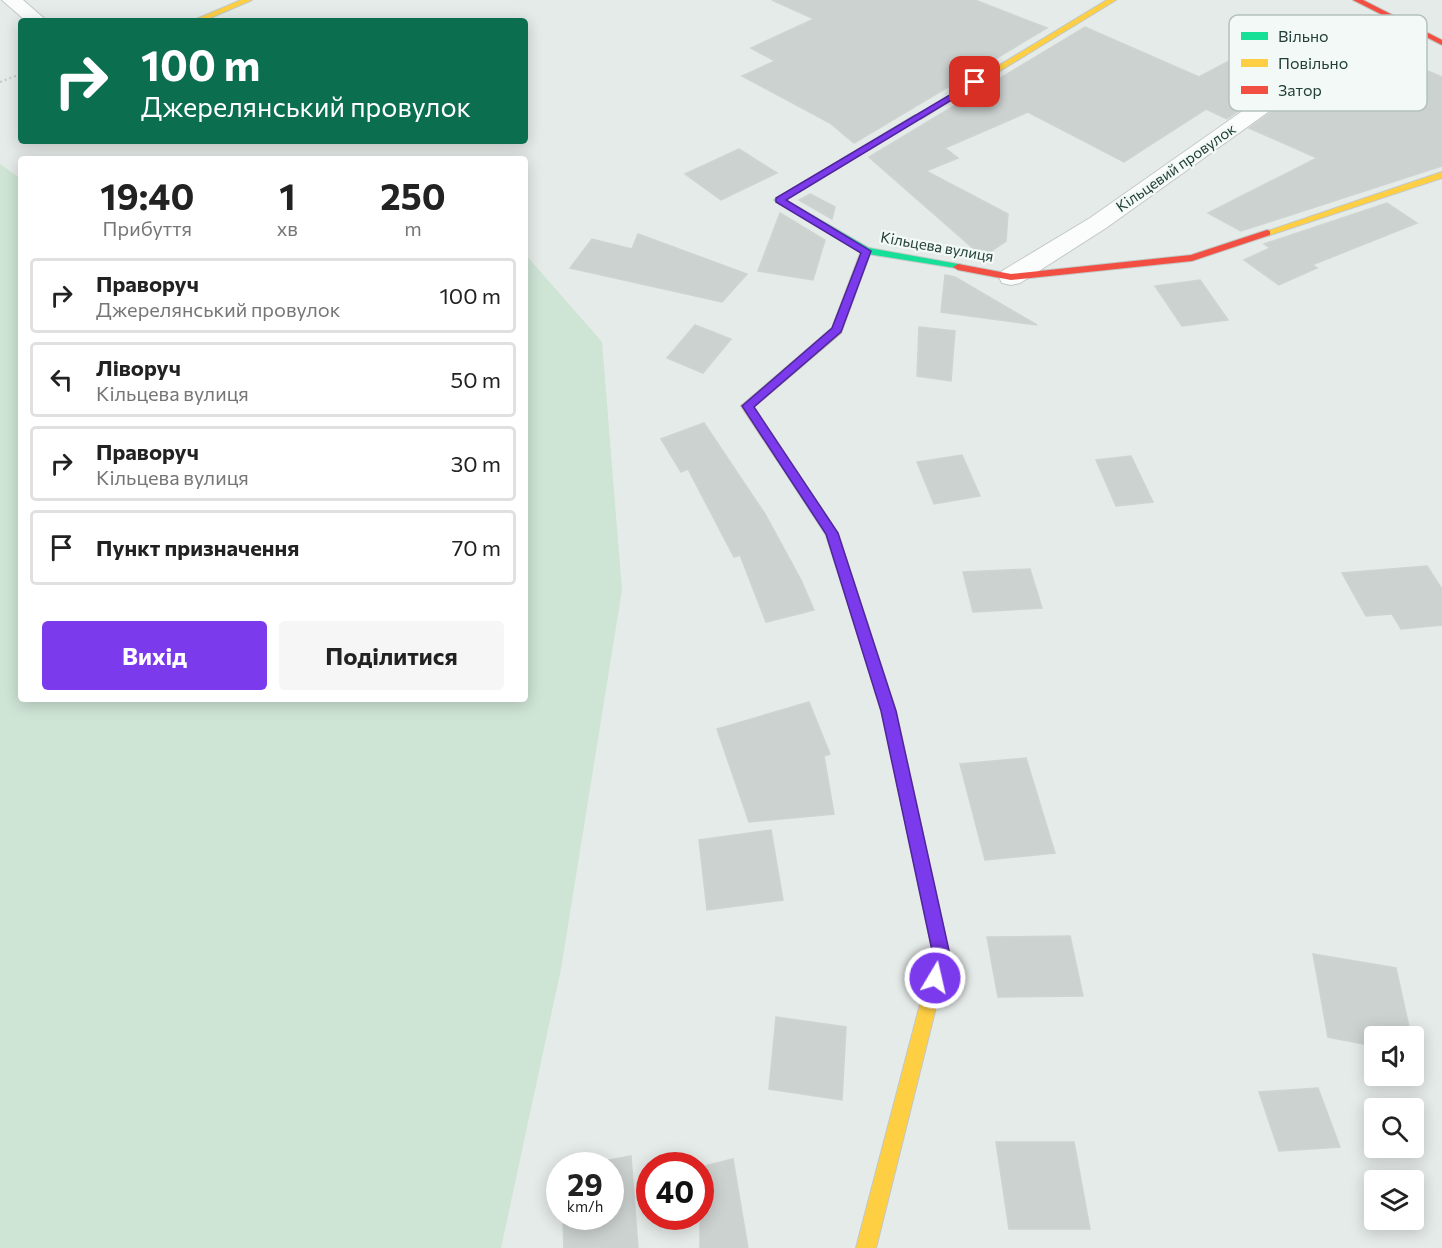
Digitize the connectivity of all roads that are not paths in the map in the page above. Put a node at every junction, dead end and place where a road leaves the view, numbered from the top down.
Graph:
1 (11, 0) edge
2 (248, 0) edge
3 (1112, 0) edge
4 (1357, 0) edge
5 (1386, 15) edge
6 (34, 18) edge
7 (203, 18) edge
8 (1427, 36) edge
9 (1442, 43) edge
10 (1255, 111) edge
11 (1442, 175) edge
12 (866, 251) junction
13 (1011, 277) junction
14 (866, 1248) edge

1 - 6 street
2 - 7 street
3 - 12 street, Кільцева вулиця
4 - 5 street
8 - 9 street
10 - 13 street, Кільцевий провулок
11 - 13 street, Кільцева вулиця
12 - 13 street, Кільцева вулиця
12 - 14 street

